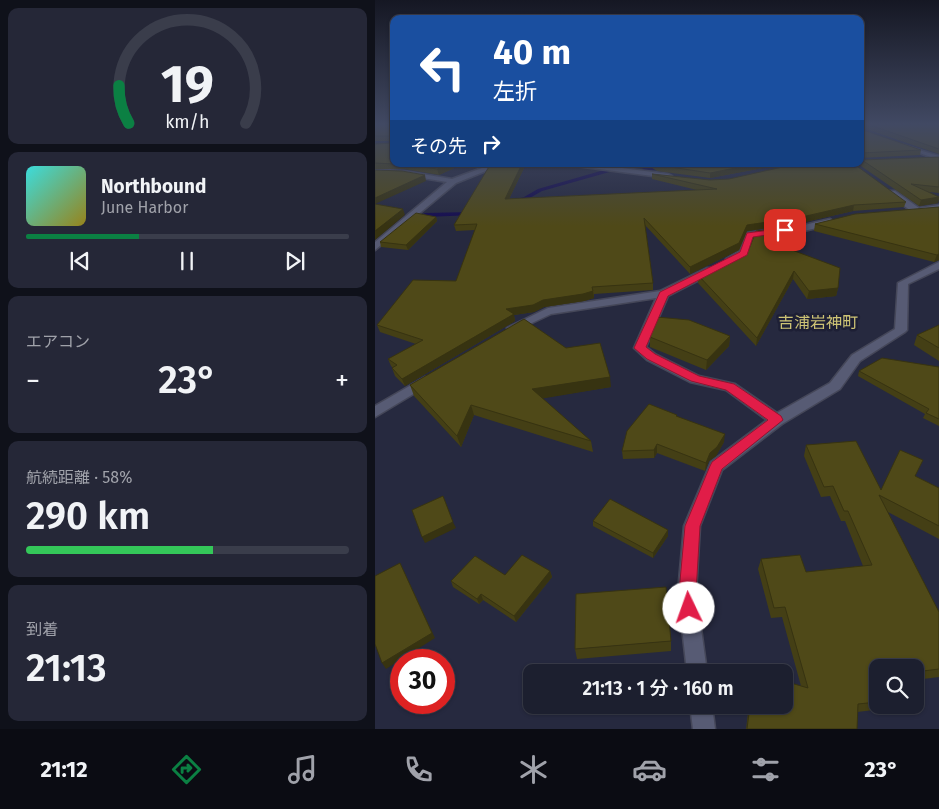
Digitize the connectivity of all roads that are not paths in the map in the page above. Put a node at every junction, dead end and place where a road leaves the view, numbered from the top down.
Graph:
1 (938, 158) edge
2 (918, 159) edge
3 (491, 167) edge
4 (598, 167) edge
5 (375, 172) edge
6 (673, 177) edge
7 (453, 181) junction
8 (887, 190) edge
9 (939, 208) edge
10 (917, 211) junction
11 (899, 214) edge
12 (837, 220) edge
13 (375, 247) edge
14 (939, 264) edge
15 (663, 294) junction
16 (502, 335) edge
17 (434, 376) edge
18 (375, 412) edge
19 (777, 420) junction
20 (696, 664) edge
21 (702, 714) edge
22 (704, 729) edge

1 - 2 street
3 - 7 street
4 - 6 street
5 - 7 street
7 - 13 street
8 - 10 street
9 - 10 street
10 - 11 street
12 - 15 street
14 - 19 street
15 - 16 street
15 - 19 street
17 - 18 street
19 - 20 street
21 - 22 street

